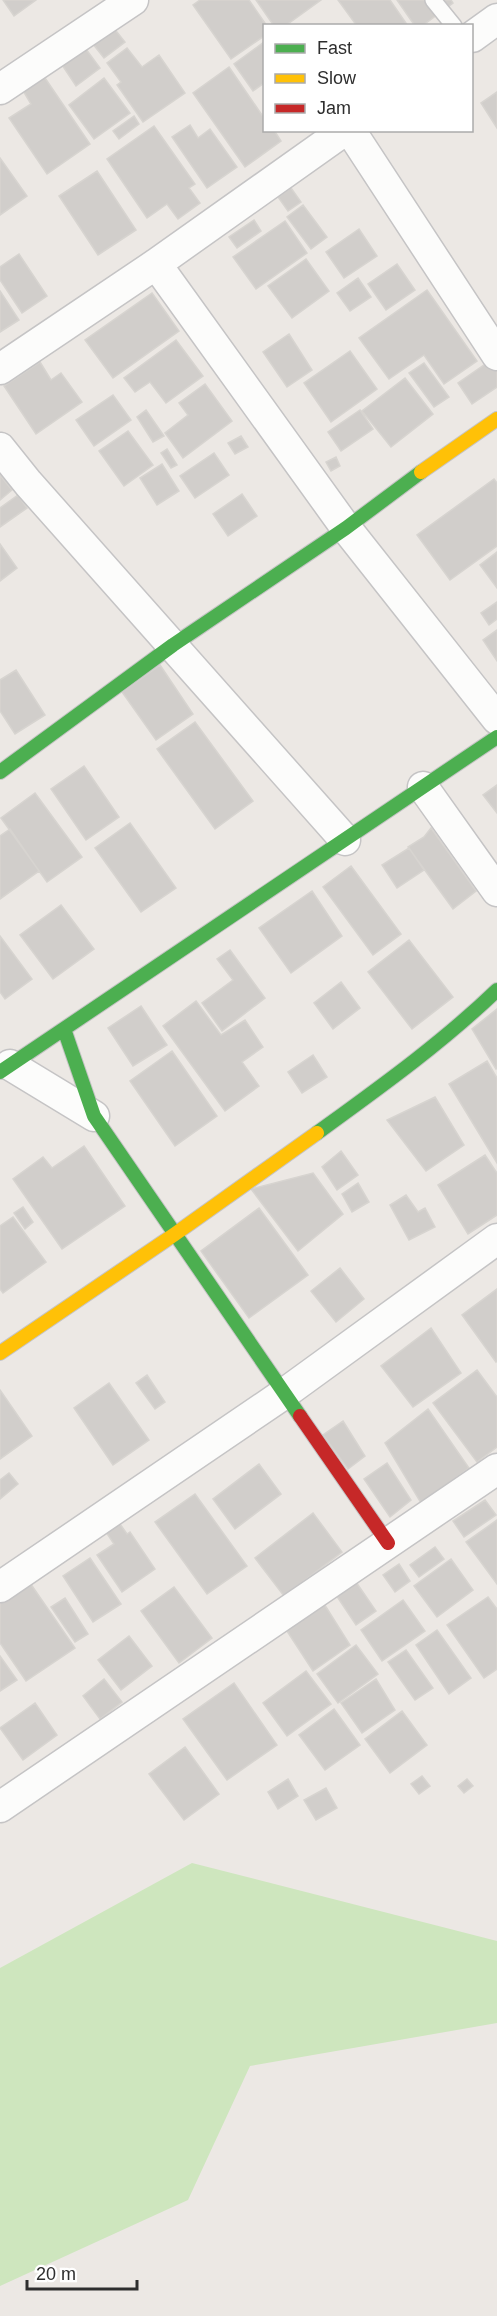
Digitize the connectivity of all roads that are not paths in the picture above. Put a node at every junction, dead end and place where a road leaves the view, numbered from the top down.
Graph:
1 (133, 0) edge
2 (433, 0) edge
3 (497, 19) edge
4 (452, 24) edge
5 (473, 36) edge
6 (0, 89) edge
7 (342, 132) edge
8 (351, 132) edge
9 (156, 264) junction
10 (497, 355) edge
11 (0, 369) edge
12 (497, 419) edge
13 (0, 448) edge
14 (346, 528) junction
15 (173, 645) junction
16 (497, 719) edge
17 (497, 737) edge
18 (0, 772) edge
19 (423, 788) junction
20 (345, 840) junction
21 (497, 891) edge
22 (497, 990) edge
23 (64, 1029) junction
24 (5, 1069) edge
25 (94, 1116) junction
26 (175, 1234) junction
27 (497, 1239) edge
28 (0, 1353) edge
29 (285, 1393) junction
30 (497, 1469) edge
31 (388, 1543) junction
32 (0, 1587) edge
33 (0, 1807) edge

1 - 6 street
2 - 4 lane
3 - 5 street
7 - 9 street
8 - 10 street
9 - 11 street
9 - 14 street
12 - 14 street
13 - 15 street
14 - 15 street
14 - 16 street
15 - 18 street
15 - 20 street
17 - 19 street
19 - 20 street
19 - 21 street
20 - 23 street
22 - 26 street
23 - 24 street
23 - 25 street
24 - 25 street
25 - 26 street
26 - 28 street
26 - 29 street
27 - 29 street
29 - 31 street
29 - 32 street
30 - 31 street
31 - 33 street

